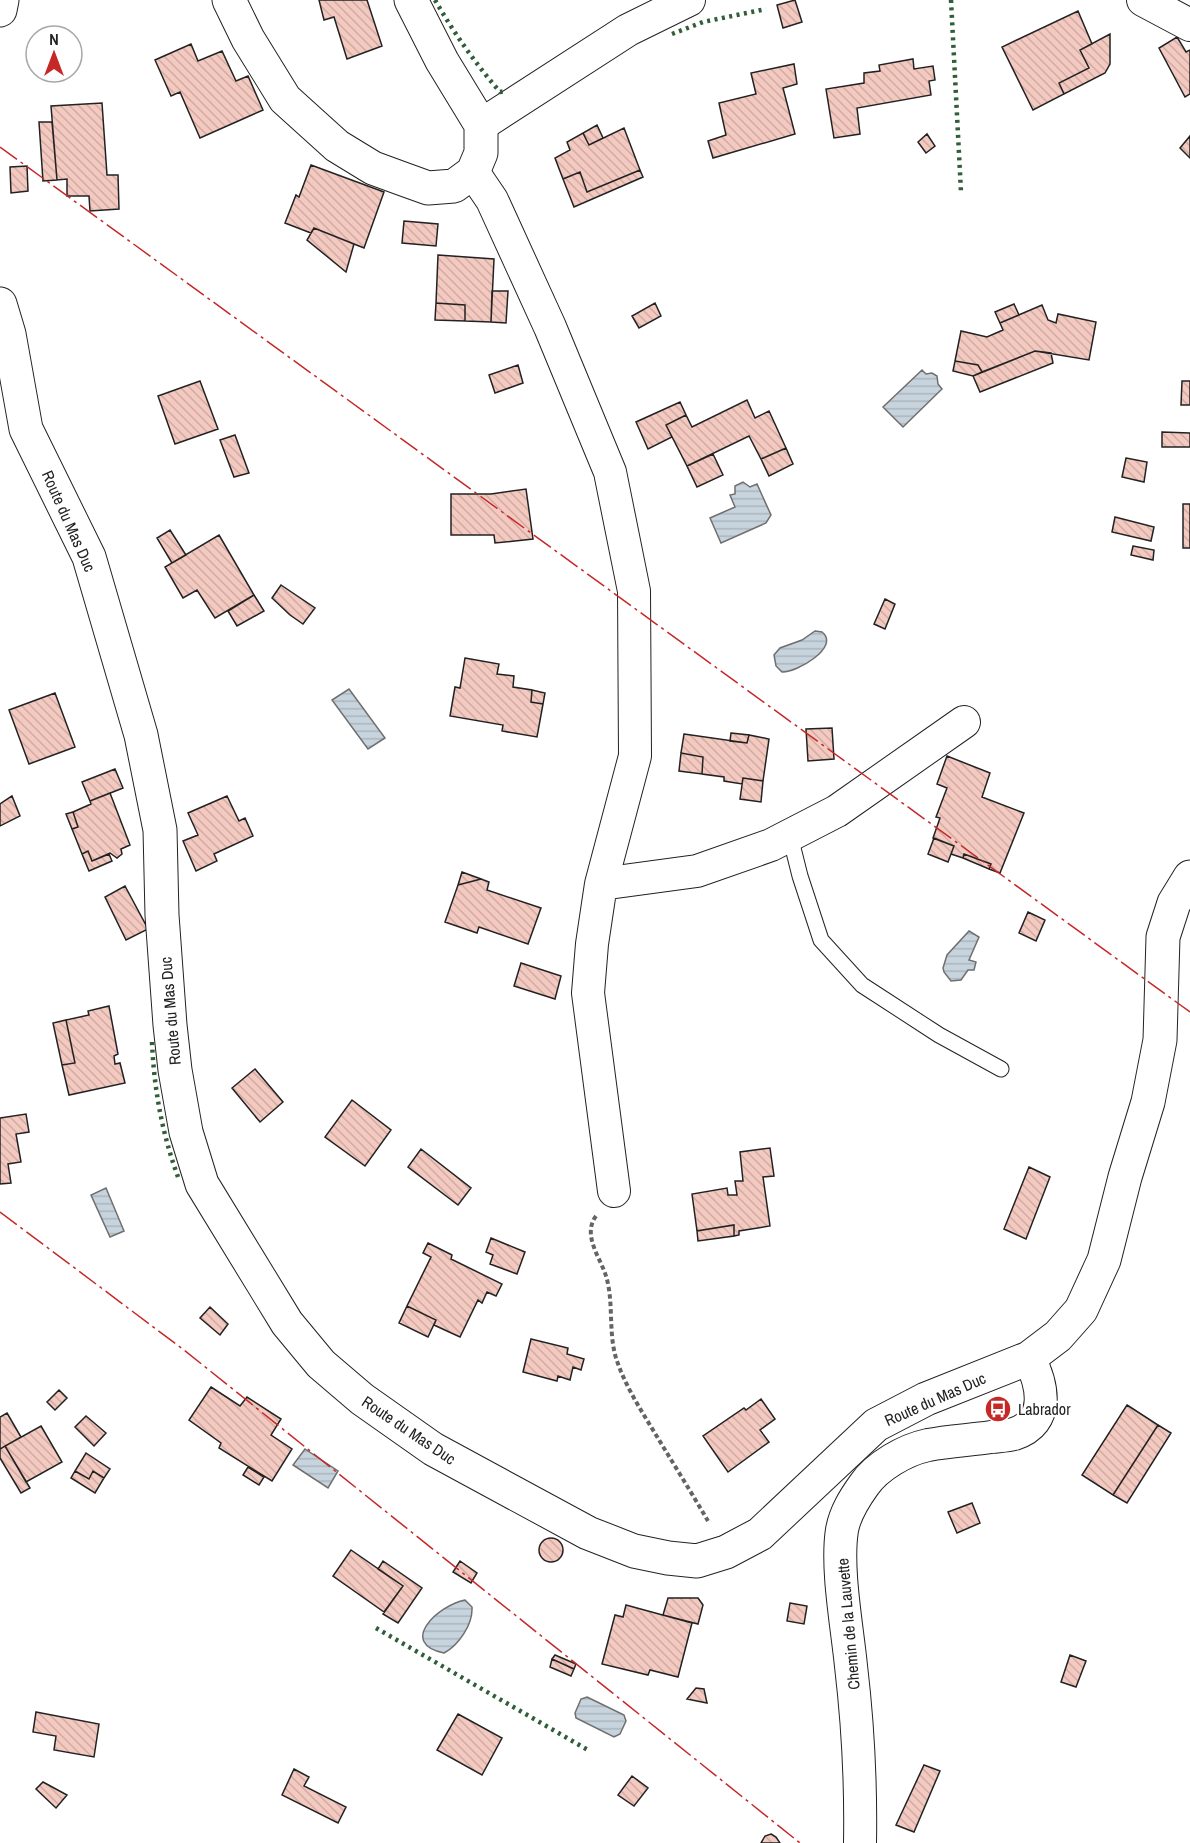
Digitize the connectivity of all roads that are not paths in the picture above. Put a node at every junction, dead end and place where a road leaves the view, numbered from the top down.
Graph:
1 (2, 0) edge
2 (229, 0) edge
3 (411, 0) edge
4 (689, 0) edge
5 (1143, 0) edge
6 (0, 10) edge
7 (1190, 25) edge
8 (481, 125) junction
9 (474, 172) junction
10 (0, 304) edge
11 (964, 722) dead end
12 (790, 836) junction
13 (1190, 877) edge
14 (601, 884) junction
15 (1000, 1069) dead end
16 (614, 1191) road end
17 (1029, 1358) junction
18 (860, 1843) edge

1 - 6 street
2 - 9 street
3 - 8 street
4 - 8 street
5 - 7 street
8 - 9 street
9 - 14 street
10 - 17 street, Route du Mas Duc
11 - 12 street
12 - 14 street
12 - 15 lane
13 - 17 street, Route du Mas Duc
14 - 16 street
17 - 18 street, Chemin de la Lauvette

